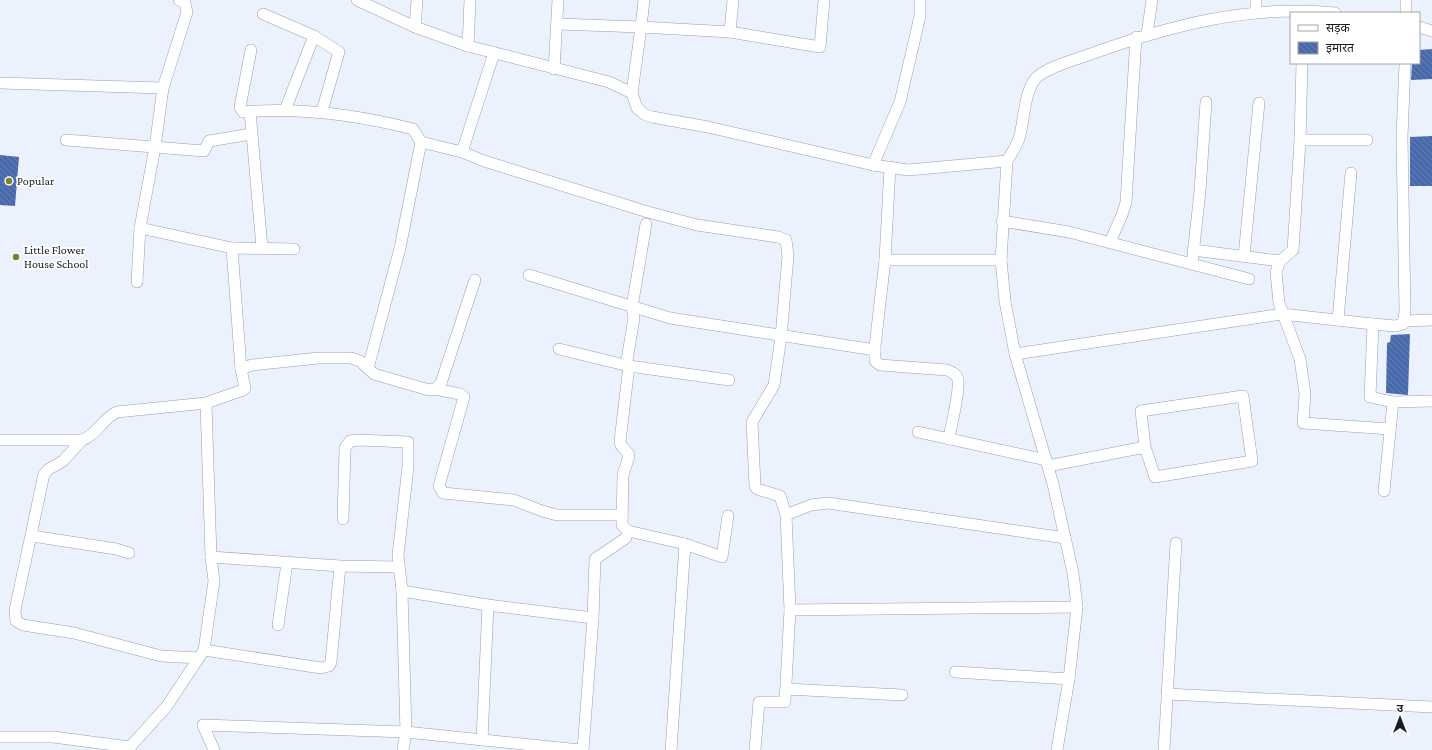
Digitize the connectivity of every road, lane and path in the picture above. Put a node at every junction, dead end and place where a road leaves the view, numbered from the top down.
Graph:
1 (179, 0) edge
2 (357, 0) edge
3 (417, 0) edge
4 (470, 0) edge
5 (558, 0) edge
6 (644, 0) edge
7 (733, 0) edge
8 (824, 0) edge
9 (920, 0) edge
10 (1152, 0) edge
11 (1256, 0) edge
12 (1406, 0) edge
13 (1304, 11) edge
14 (1256, 12) junction
15 (1320, 12) edge
16 (1406, 12) edge
17 (263, 14) dead end
18 (556, 24) junction
19 (415, 27) junction
20 (641, 27) junction
21 (1420, 27) edge
22 (1432, 31) edge
23 (730, 32) junction
24 (1147, 34) junction
25 (314, 36) junction
26 (1136, 38) junction
27 (468, 46) junction
28 (251, 50) dead end
29 (494, 53) junction
30 (1302, 64) edge
31 (1404, 64) edge
32 (554, 69) junction
33 (0, 83) edge
34 (163, 88) junction
35 (632, 93) junction
36 (1206, 102) dead end
37 (1259, 103) dead end
38 (285, 110) junction
39 (322, 111) junction
40 (250, 112) junction
41 (251, 134) junction
42 (66, 140) dead end
43 (1300, 140) junction
44 (1367, 140) dead end
45 (421, 142) junction
46 (155, 147) junction
47 (462, 152) junction
48 (1007, 161) junction
49 (873, 164) junction
50 (890, 167) junction
51 (1351, 174) dead end
52 (1002, 221) junction
53 (646, 224) dead end
54 (140, 228) junction
55 (1110, 242) junction
56 (232, 248) junction
57 (262, 248) junction
58 (294, 249) dead end
59 (1193, 250) junction
60 (1244, 256) junction
61 (885, 260) junction
62 (1001, 260) junction
63 (1280, 261) junction
64 (1192, 264) junction
65 (529, 275) dead end
66 (1249, 279) dead end
67 (475, 280) dead end
68 (137, 282) dead end
69 (632, 307) junction
70 (1282, 314) junction
71 (1338, 320) junction
72 (1432, 320) edge
73 (1404, 321) junction
74 (1373, 324) junction
75 (781, 337) junction
76 (559, 349) dead end
77 (875, 350) junction
78 (1015, 354) junction
79 (629, 366) junction
80 (368, 368) junction
81 (241, 369) junction
82 (729, 380) dead end
83 (435, 389) junction
84 (1394, 402) junction
85 (1432, 402) edge
86 (206, 403) junction
87 (1390, 429) junction
88 (918, 432) dead end
89 (949, 439) junction
90 (0, 440) edge
91 (82, 440) junction
92 (1145, 447) junction
93 (1047, 463) junction
94 (1384, 491) dead end
95 (786, 514) junction
96 (622, 515) junction
97 (728, 516) dead end
98 (343, 519) dead end
99 (32, 536) junction
100 (626, 538) dead end
101 (1065, 538) junction
102 (1176, 543) dead end
103 (685, 544) junction
104 (129, 553) dead end
105 (211, 557) junction
106 (287, 563) junction
107 (340, 566) junction
108 (399, 567) junction
109 (402, 591) junction
110 (488, 605) junction
111 (1077, 607) junction
112 (790, 610) junction
113 (593, 618) junction
114 (278, 625) dead end
115 (202, 654) junction
116 (955, 672) dead end
117 (1069, 679) junction
118 (786, 689) junction
119 (1167, 694) junction
120 (902, 695) dead end
121 (1432, 707) edge
122 (406, 732) junction
123 (0, 737) edge
124 (482, 740) junction
125 (130, 748) edge
126 (214, 750) edge
127 (403, 750) edge
128 (581, 750) edge
129 (671, 750) edge
130 (755, 750) edge
131 (1057, 750) edge
132 (1164, 750) edge

1 - 34 street
2 - 19 street
3 - 19 street
4 - 27 street
5 - 18 street
6 - 20 street
7 - 23 street
8 - 23 street
9 - 49 street
10 - 24 street
11 - 14 street
12 - 16 street
13 - 14 street
13 - 15 street
14 - 24 street
17 - 25 street
18 - 20 street
18 - 32 street
19 - 27 street
20 - 23 street
20 - 35 street
21 - 22 street
24 - 26 street
25 - 38 street
25 - 39 street
26 - 48 street
26 - 55 street
27 - 29 street
28 - 40 street
29 - 32 street
29 - 47 street
30 - 43 street
31 - 73 street
32 - 35 street
33 - 34 street
34 - 46 street
35 - 49 street
36 - 59 street
37 - 60 street
38 - 39 street
38 - 40 street
39 - 45 street
40 - 41 street
41 - 46 street
41 - 57 street
42 - 46 street
43 - 44 street
43 - 63 street
45 - 47 street
45 - 80 street
46 - 54 street
47 - 75 street
48 - 50 street
48 - 52 street
49 - 50 street
50 - 61 street
51 - 71 street
52 - 55 street
52 - 62 street
53 - 69 street
54 - 56 street
54 - 68 street
55 - 64 street
56 - 57 street
56 - 81 street
57 - 58 street
59 - 60 street
59 - 64 street
60 - 63 street
61 - 62 street
61 - 77 street
62 - 78 street
63 - 70 street
64 - 66 street
65 - 69 street
67 - 83 street
69 - 75 street
69 - 79 street
70 - 71 street
70 - 78 street
70 - 87 street
71 - 74 street
72 - 73 street
73 - 74 street
74 - 84 street
75 - 77 street
75 - 95 street
76 - 79 street
77 - 89 street
78 - 93 street
79 - 82 street
79 - 96 street
80 - 81 street
80 - 83 street
81 - 86 street
83 - 96 street
84 - 85 street
84 - 87 street
86 - 91 street
86 - 105 street
87 - 94 street
88 - 89 street
89 - 93 street
90 - 91 street
91 - 99 street
92 - 92 street
92 - 93 street
93 - 101 street
95 - 101 street
95 - 112 street
96 - 103 street
97 - 103 street
98 - 108 street
99 - 104 street
99 - 115 street
100 - 113 street
101 - 111 street
102 - 119 street
103 - 129 street
105 - 106 street
105 - 115 street
106 - 107 street
106 - 114 street
107 - 108 street
107 - 115 street
108 - 109 street
109 - 110 street
109 - 122 street
110 - 113 street
110 - 124 street
111 - 112 street
111 - 117 street
112 - 118 street
113 - 128 street
115 - 125 street
116 - 117 street
117 - 131 street
118 - 120 street
118 - 130 street
119 - 121 street
119 - 132 street
122 - 124 street
122 - 126 street
122 - 127 street
123 - 125 street
124 - 128 street

